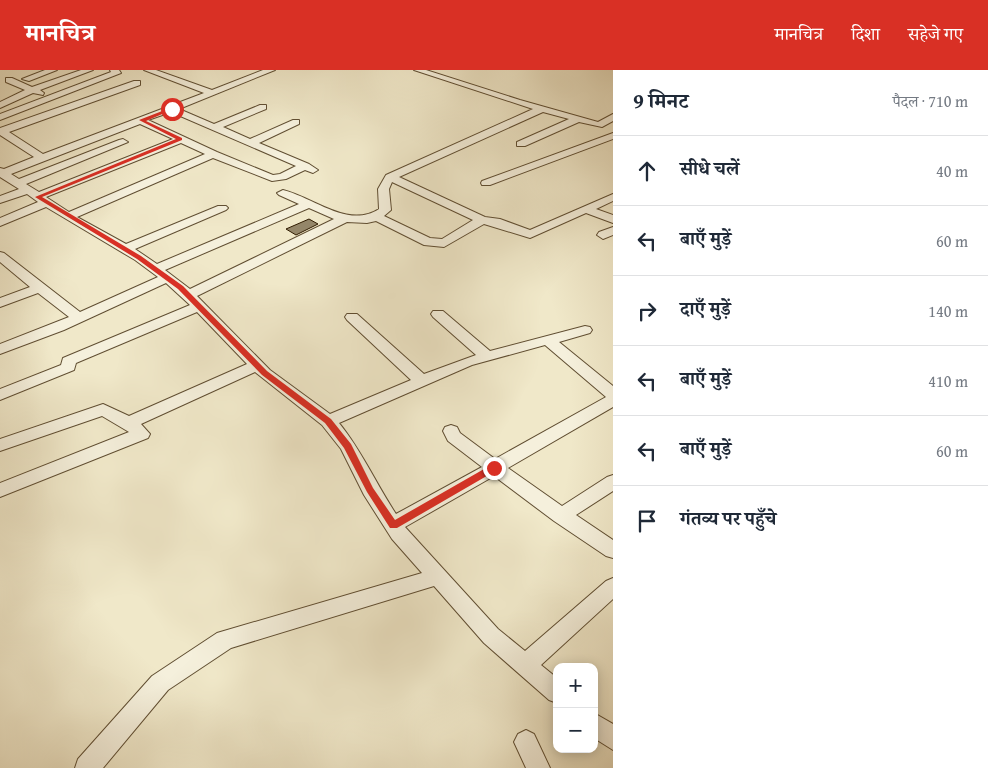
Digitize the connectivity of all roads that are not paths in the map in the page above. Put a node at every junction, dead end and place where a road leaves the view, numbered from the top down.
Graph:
1 (53, 70) edge
2 (89, 70) edge
3 (114, 70) edge
4 (148, 70) edge
5 (270, 70) edge
6 (418, 70) edge
7 (18, 71) edge
8 (0, 76) edge
9 (26, 79) dead end
10 (9, 80) dead end
11 (137, 83) dead end
12 (33, 90) junction
13 (213, 93) junction
14 (48, 97) junction
15 (0, 105) edge
16 (264, 107) dead end
17 (542, 108) junction
18 (172, 109) junction
19 (613, 116) edge
20 (0, 117) edge
21 (578, 119) junction
22 (142, 120) junction
23 (296, 122) dead end
24 (599, 125) junction
25 (215, 127) junction
26 (1, 131) edge
27 (613, 134) edge
28 (180, 139) junction
29 (123, 142) dead end
30 (250, 143) junction
31 (521, 144) dead end
32 (213, 154) junction
33 (42, 158) junction
34 (1, 173) edge
35 (390, 177) junction
36 (486, 183) dead end
37 (283, 192) dead end
38 (32, 193) junction
39 (613, 197) edge
40 (0, 200) edge
41 (309, 204) junction
42 (222, 208) dead end
43 (586, 209) junction
44 (376, 216) junction
45 (68, 217) junction
46 (344, 219) junction
47 (613, 219) edge
48 (482, 220) junction
49 (0, 222) edge
50 (125, 249) junction
51 (0, 256) edge
52 (13, 266) junction
53 (0, 272) edge
54 (162, 274) junction
55 (41, 287) junction
56 (188, 295) junction
57 (0, 304) edge
58 (200, 306) junction
59 (438, 314) dead end
60 (352, 317) dead end
61 (78, 318) junction
62 (585, 330) dead end
63 (548, 340) junction
64 (0, 349) edge
65 (487, 356) junction
66 (257, 365) junction
67 (422, 381) junction
68 (613, 394) edge
69 (0, 395) edge
70 (613, 400) edge
71 (328, 421) junction
72 (130, 422) junction
73 (451, 431) dead end
74 (0, 445) edge
75 (494, 468) junction
76 (613, 482) edge
77 (0, 490) edge
78 (561, 516) junction
79 (393, 525) junction
80 (613, 550) edge
81 (437, 577) junction
82 (613, 587) edge
83 (524, 665) junction
84 (553, 689) edge
85 (598, 727) edge
86 (613, 738) edge
87 (526, 742) dead end
88 (87, 768) edge
89 (538, 768) edge

1 - 9 street
2 - 12 street
3 - 14 street
4 - 13 street
5 - 13 street
6 - 17 street
7 - 8 street
10 - 12 street
11 - 26 street
12 - 14 street
12 - 15 street
13 - 18 street
14 - 20 street
16 - 25 street
17 - 21 street
17 - 35 street
18 - 22 street
18 - 25 street
19 - 24 street
21 - 24 street
21 - 31 street
22 - 28 street
22 - 33 street
23 - 30 street
24 - 27 street
25 - 30 street
26 - 33 street
27 - 36 street
28 - 32 street
28 - 38 street
29 - 38 street
30 - 32 street
32 - 45 street
33 - 34 street
34 - 38 street
35 - 44 street
35 - 48 street
37 - 41 street
38 - 40 street
38 - 45 street
38 - 49 street
39 - 43 street
41 - 46 street
41 - 54 street
42 - 50 street
43 - 47 street
43 - 48 street
44 - 46 street
44 - 48 street
45 - 50 street
46 - 56 street
50 - 54 street
51 - 52 street
52 - 53 street
52 - 55 street
54 - 56 street
54 - 61 street
55 - 57 street
55 - 61 street
56 - 58 street
58 - 66 street
58 - 69 street
59 - 65 street
60 - 67 street
61 - 64 street
62 - 63 street
63 - 65 street
63 - 68 street
65 - 67 street
66 - 71 street
66 - 72 street
67 - 71 street
70 - 75 street
71 - 79 street
72 - 74 street
72 - 77 street
73 - 75 street
75 - 78 street
75 - 79 street
76 - 78 street
78 - 80 street
79 - 81 street
81 - 83 street
81 - 88 street
82 - 83 street
83 - 84 street
85 - 86 street
87 - 89 street

